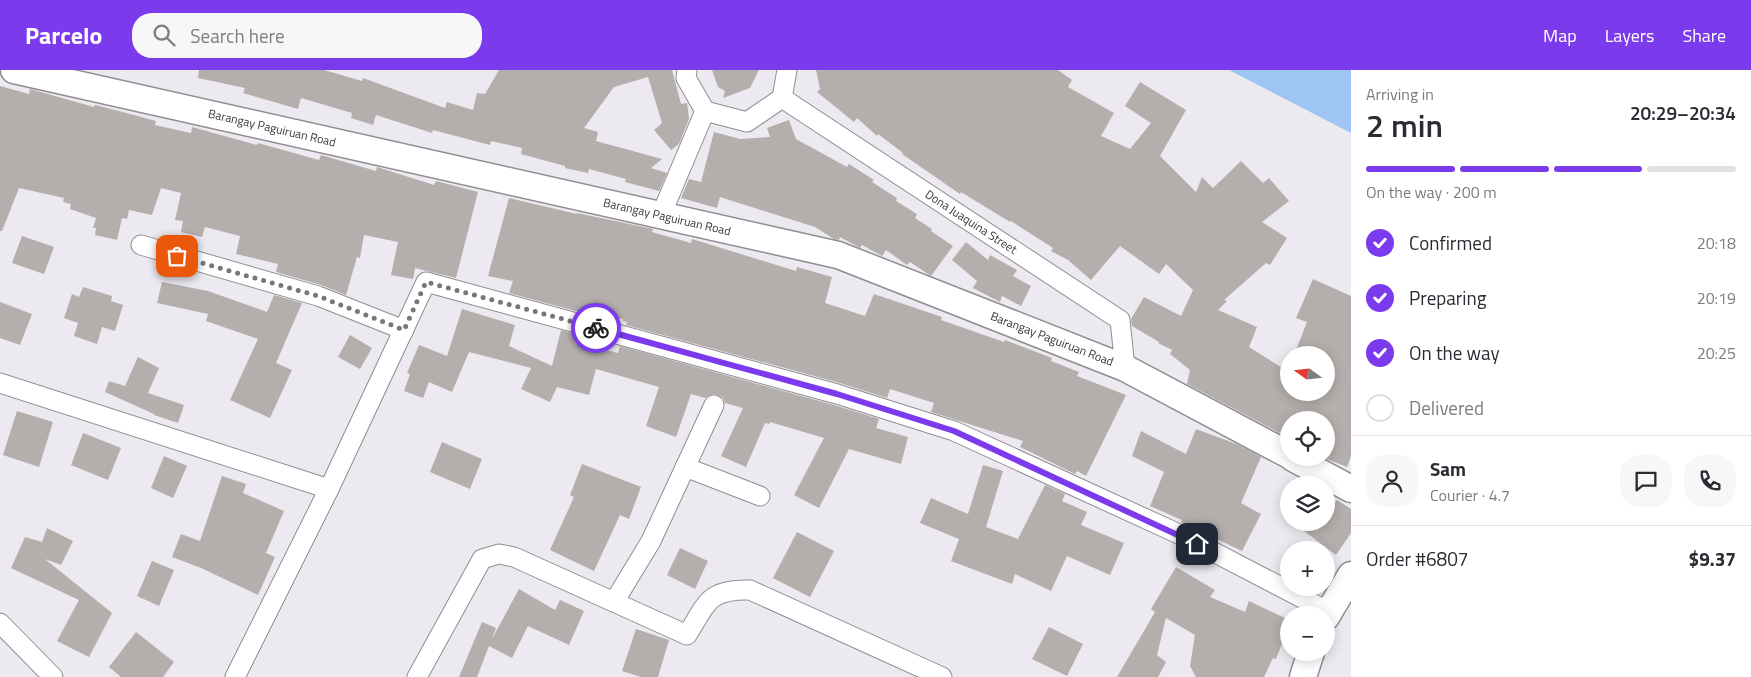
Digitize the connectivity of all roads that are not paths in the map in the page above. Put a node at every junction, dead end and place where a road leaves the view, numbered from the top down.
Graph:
1 (14, 70) edge
2 (688, 70) edge
3 (788, 70) edge
4 (782, 98) junction
5 (705, 111) junction
6 (661, 215) junction
7 (141, 245) dead end
8 (404, 330) junction
9 (1125, 368) junction
10 (0, 383) edge
11 (714, 405) dead end
12 (1280, 450) edge
13 (1308, 466) edge
14 (685, 467) junction
15 (329, 489) junction
16 (1351, 489) edge
17 (760, 496) dead end
18 (1351, 575) edge
19 (614, 602) junction
20 (1313, 606) edge
21 (1333, 606) edge
22 (0, 623) edge
23 (1308, 661) edge
24 (53, 677) edge
25 (235, 677) edge
26 (417, 677) edge
27 (942, 677) edge
28 (1303, 677) edge

1 - 6 street, Barangay Paguiruan Road
2 - 5 street
3 - 4 street
4 - 5 street
4 - 9 street, Dona Juaquina Street
5 - 6 street
6 - 9 street, Barangay Paguiruan Road
7 - 8 street
8 - 15 street
8 - 20 street
9 - 12 street, Barangay Paguiruan Road
10 - 15 street
11 - 14 street
13 - 16 street
14 - 17 street
14 - 19 street
15 - 25 street
18 - 21 street
19 - 26 street
19 - 27 street
22 - 24 street
23 - 28 street

